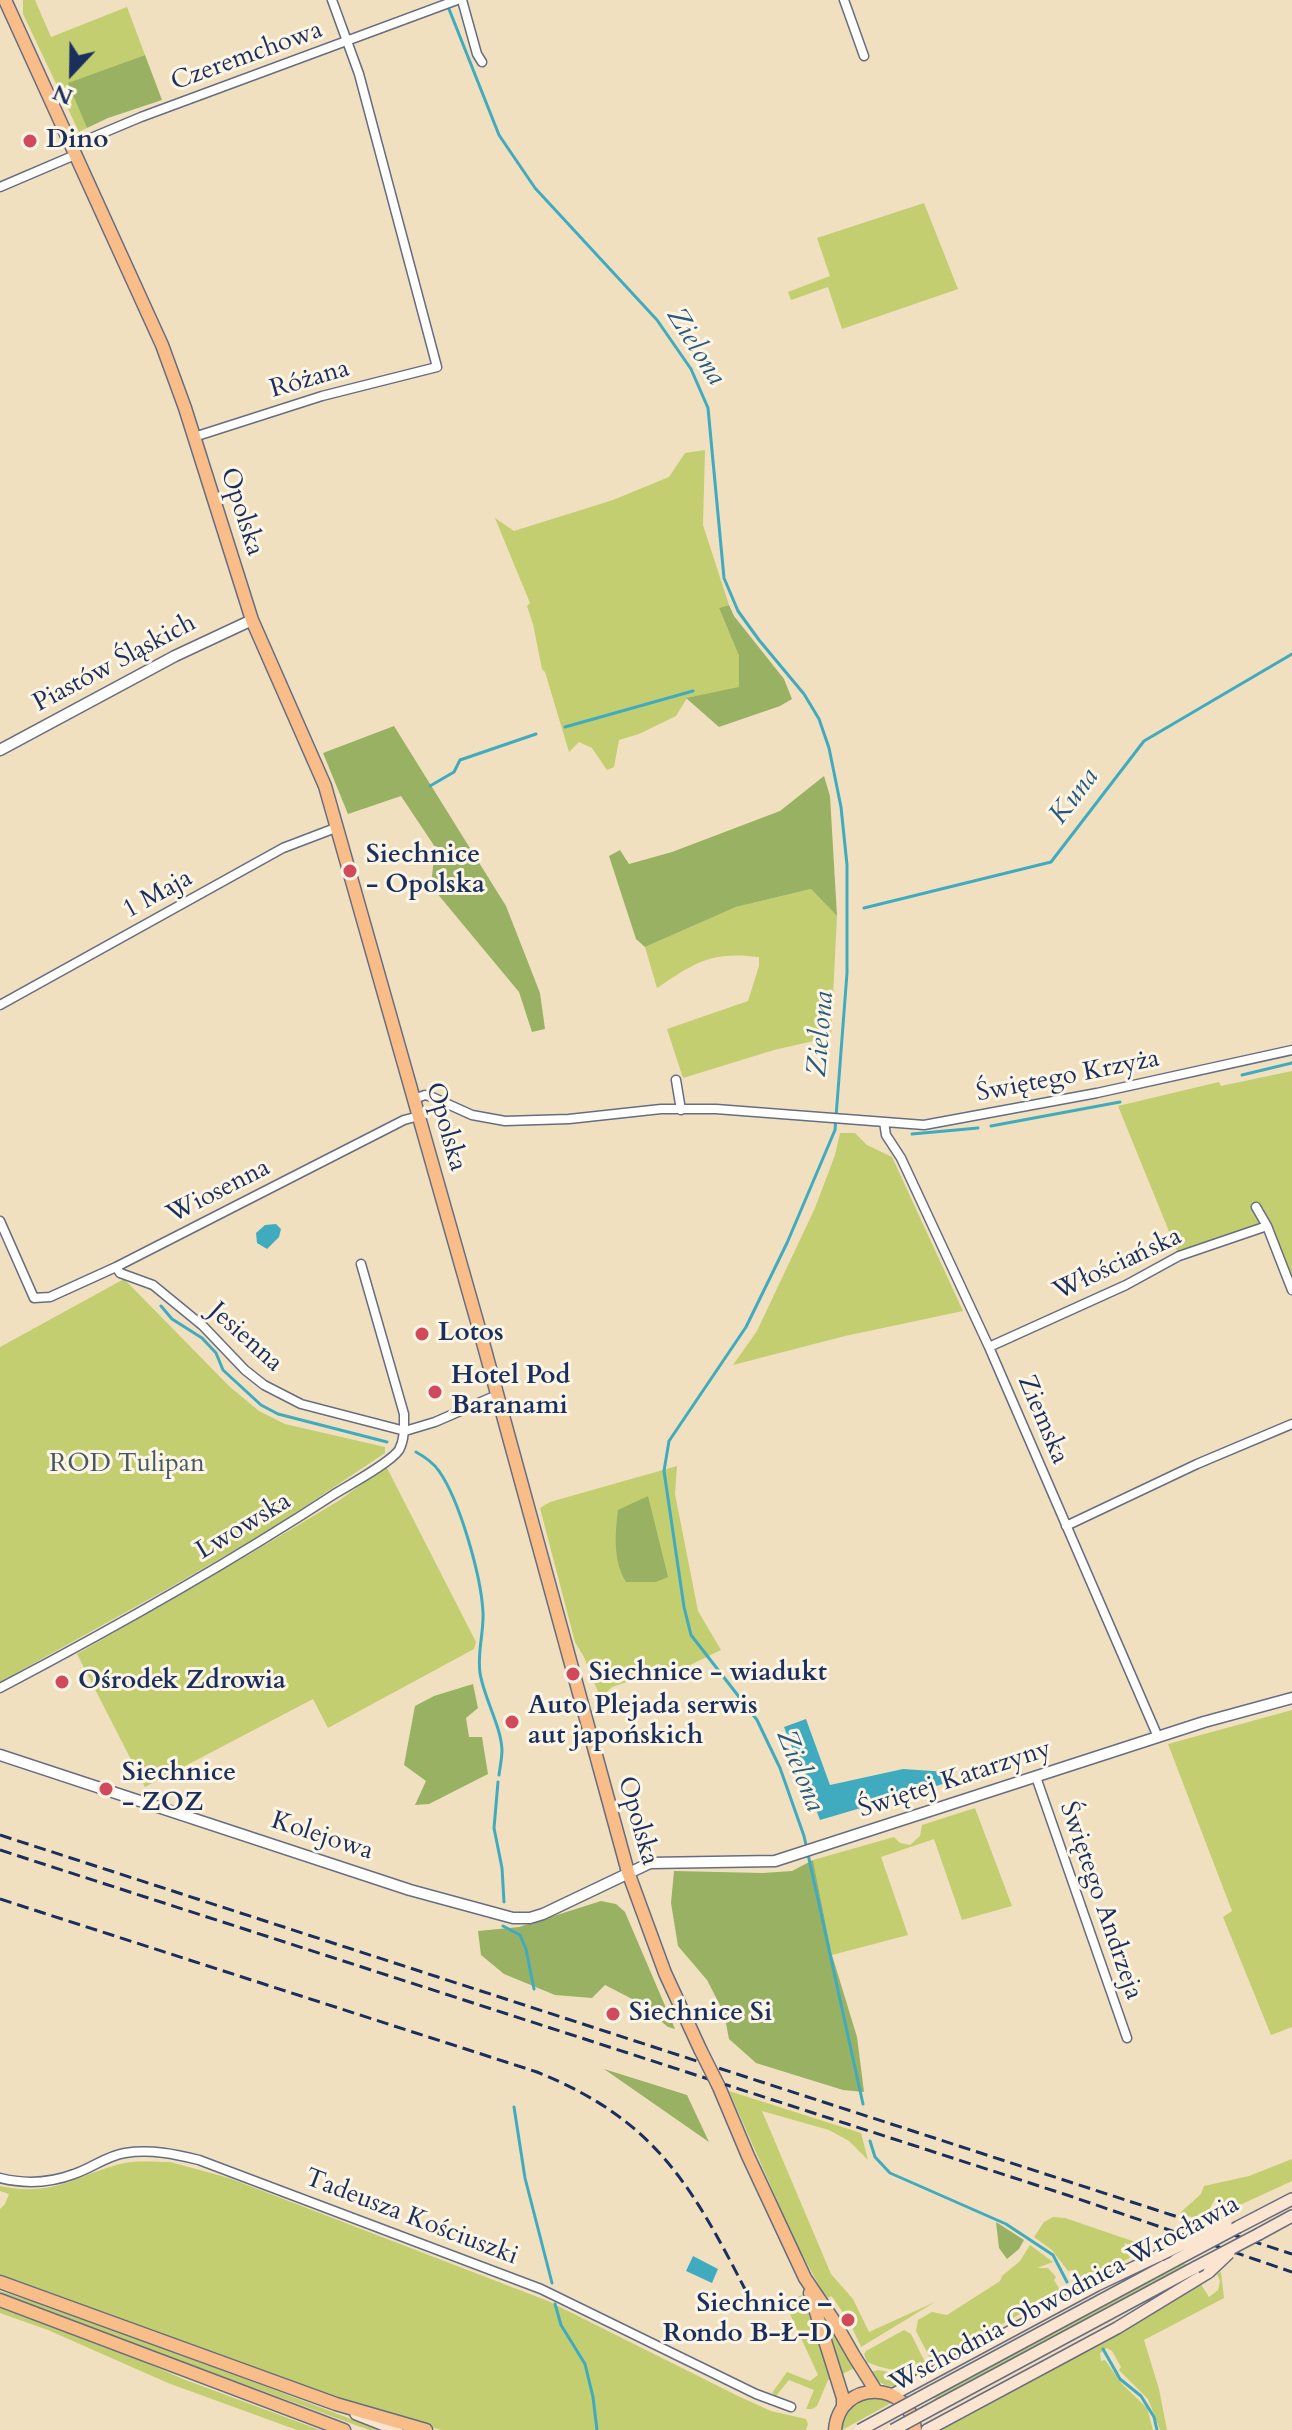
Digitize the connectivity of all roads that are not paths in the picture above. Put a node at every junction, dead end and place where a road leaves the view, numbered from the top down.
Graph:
1 (5, 0) edge
2 (332, 0) edge
3 (458, 0) edge
4 (844, 0) edge
5 (347, 41) junction
6 (864, 56) dead end
7 (482, 62) dead end
8 (74, 150) junction
9 (0, 187) edge
10 (194, 437) junction
11 (252, 620) junction
12 (0, 750) edge
13 (338, 827) junction
14 (0, 1005) edge
15 (1292, 1050) edge
16 (676, 1080) dead end
17 (414, 1099) junction
18 (681, 1110) junction
19 (419, 1116) junction
20 (884, 1122) junction
21 (1256, 1207) dead end
22 (0, 1221) edge
23 (1267, 1226) junction
24 (361, 1264) dead end
25 (116, 1267) junction
26 (1292, 1290) edge
27 (989, 1347) junction
28 (497, 1395) junction
29 (1292, 1424) edge
30 (405, 1431) junction
31 (1066, 1526) junction
32 (0, 1688) edge
33 (1292, 1698) edge
34 (1158, 1737) junction
35 (0, 1755) edge
36 (1036, 1777) junction
37 (628, 1872) junction
38 (1127, 2038) dead end
39 (0, 2178) edge
40 (1292, 2199) edge
41 (1292, 2216) edge
42 (1232, 2225) junction
43 (1240, 2244) junction
44 (805, 2278) junction
45 (0, 2282) edge
46 (0, 2300) edge
47 (876, 2391) junction
48 (892, 2395) junction
49 (336, 2404) junction
50 (843, 2406) junction
51 (791, 2407) dead end
52 (833, 2428) edge
53 (344, 2430) edge
54 (397, 2430) edge
55 (426, 2430) edge
56 (860, 2430) edge
57 (893, 2430) edge
58 (915, 2430) edge
59 (927, 2430) edge

1 - 8 main road, Opolska
2 - 5 street
3 - 5 street, Czeremchowa
3 - 7 street
4 - 6 street
5 - 8 street, Czeremchowa
5 - 10 street, Różana
8 - 9 street, Czeremchowa
8 - 10 main road, Opolska
10 - 11 main road, Opolska
11 - 12 street, Piastów Śląskich
11 - 13 main road, Opolska
13 - 14 street, 1 Maja
13 - 17 main road, Opolska
15 - 20 street, Świętego Krzyża
16 - 18 street
17 - 18 street
17 - 19 main road, Opolska
18 - 20 street, Świętego Krzyża
19 - 25 street, Wiosenna
19 - 28 main road, Opolska
20 - 27 street, Ziemska
21 - 23 street
22 - 25 street, Wiosenna
23 - 26 street
23 - 27 street, Włościańska
24 - 30 street
25 - 30 street, Jesienna
27 - 31 street, Ziemska
28 - 30 street
28 - 37 main road, Opolska
29 - 31 street
30 - 32 street, Lwowska
31 - 34 street, Ziemska
33 - 34 street, Świętej Katarzyny
34 - 36 street, Świętej Katarzyny
35 - 37 street, Kolejowa
36 - 37 street, Świętej Katarzyny
36 - 38 street, Świętego Andrzeja
37 - 44 main road, Opolska, bridge
39 - 51 street, Tadeusza Kościuszki
40 - 42 main road, Wschodnia Obwodnica Wrocławia
41 - 43 main road, Wschodnia Obwodnica Wrocławia, bridge
42 - 48 main road, bridge
42 - 56 main road, Wschodnia Obwodnica Wrocławia, bridge
43 - 57 main road, Wschodnia Obwodnica Wrocławia, bridge
43 - 59 main road, bridge
44 - 47 main road, Opolska
44 - 50 main road, Opolska
45 - 49 main road
46 - 53 main road
47 - 48 main road
47 - 50 main road
48 - 58 main road
49 - 54 main road
49 - 55 main road
50 - 52 main road

